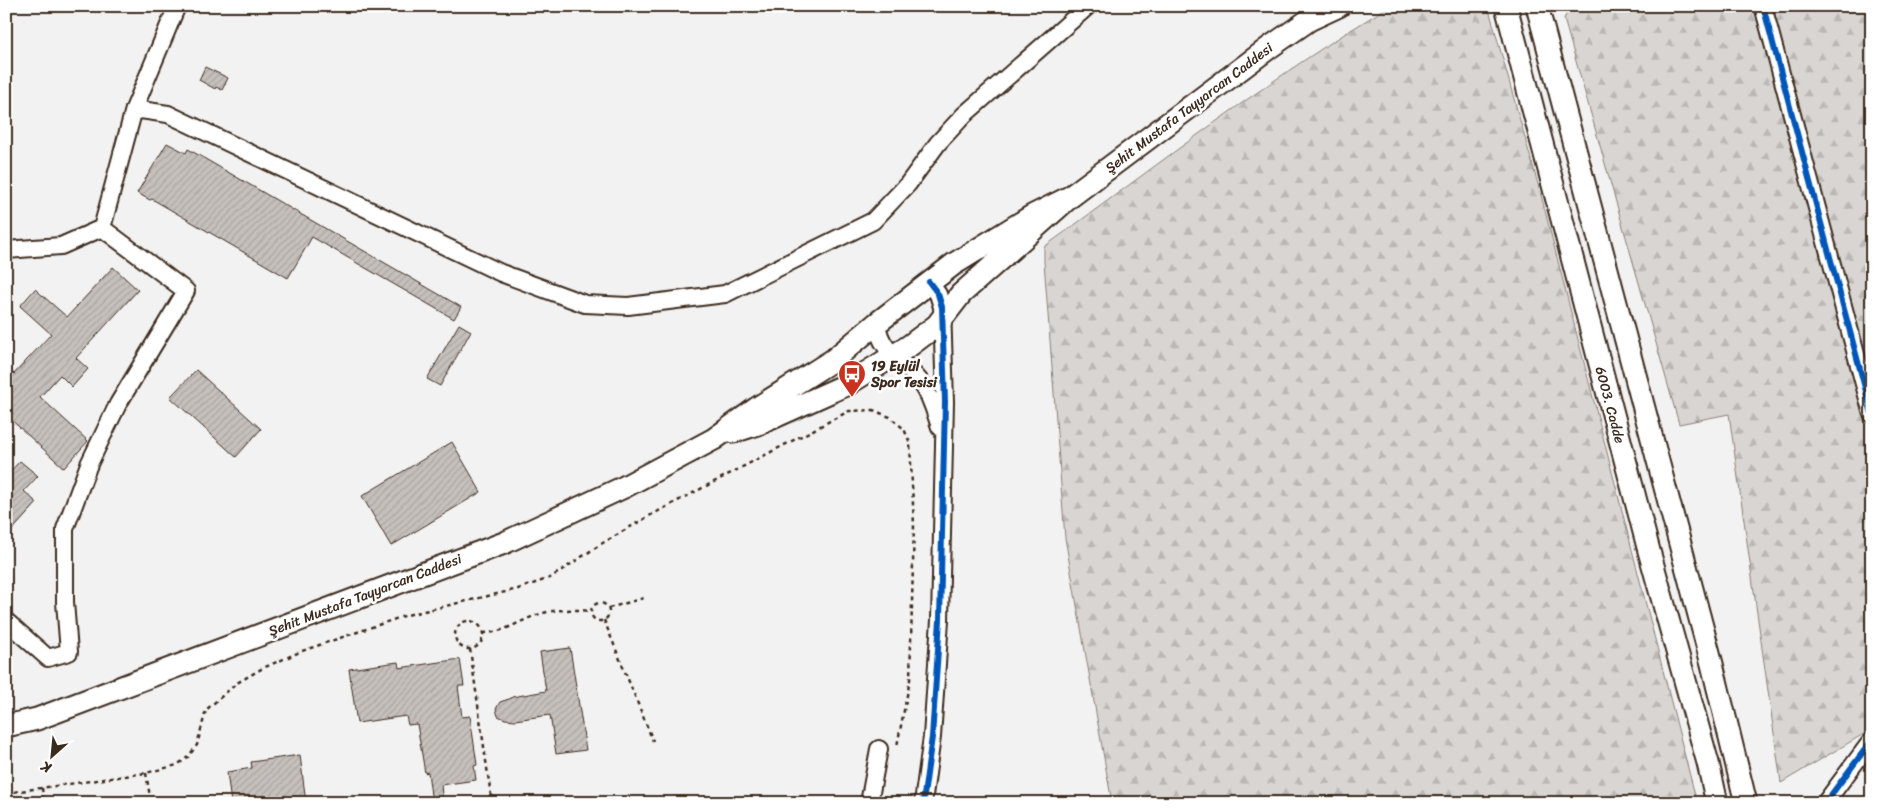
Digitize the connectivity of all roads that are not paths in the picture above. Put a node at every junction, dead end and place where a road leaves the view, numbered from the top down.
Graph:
1 (177, 6) edge
2 (1088, 6) edge
3 (1339, 6) edge
4 (1506, 6) edge
5 (1763, 6) edge
6 (1538, 8) edge
7 (1315, 13) edge
8 (134, 109) junction
9 (1070, 197) junction
10 (102, 228) junction
11 (6, 250) edge
12 (930, 282) junction
13 (943, 318) junction
14 (877, 323) junction
15 (893, 357) junction
16 (1872, 414) edge
17 (944, 436) junction
18 (714, 439) junction
19 (6, 621) edge
20 (6, 726) edge
21 (1872, 740) edge
22 (879, 749) dead end
23 (869, 803) edge
24 (923, 803) edge
25 (1717, 803) edge
26 (1746, 803) edge
27 (1825, 803) edge

1 - 8 street
2 - 8 street
3 - 7 main road, Şehit Mustafa Tayyarcan Caddesi
4 - 25 main road, 6003. Cadde
5 - 16 street
6 - 26 main road
7 - 9 main road, Şehit Mustafa Tayyarcan Caddesi
8 - 10 street
9 - 12 main road, Şehit Mustafa Tayyarcan Caddesi
9 - 13 main road, Şehit Mustafa Tayyarcan Caddesi
10 - 11 street
10 - 19 street
12 - 13 street
12 - 14 main road, Şehit Mustafa Tayyarcan Caddesi
13 - 15 main road, Şehit Mustafa Tayyarcan Caddesi
13 - 17 street
14 - 15 street
14 - 18 main road, Şehit Mustafa Tayyarcan Caddesi
15 - 17 street
15 - 18 main road, Şehit Mustafa Tayyarcan Caddesi
17 - 24 street
18 - 20 main road, Şehit Mustafa Tayyarcan Caddesi
21 - 27 street
22 - 23 street

